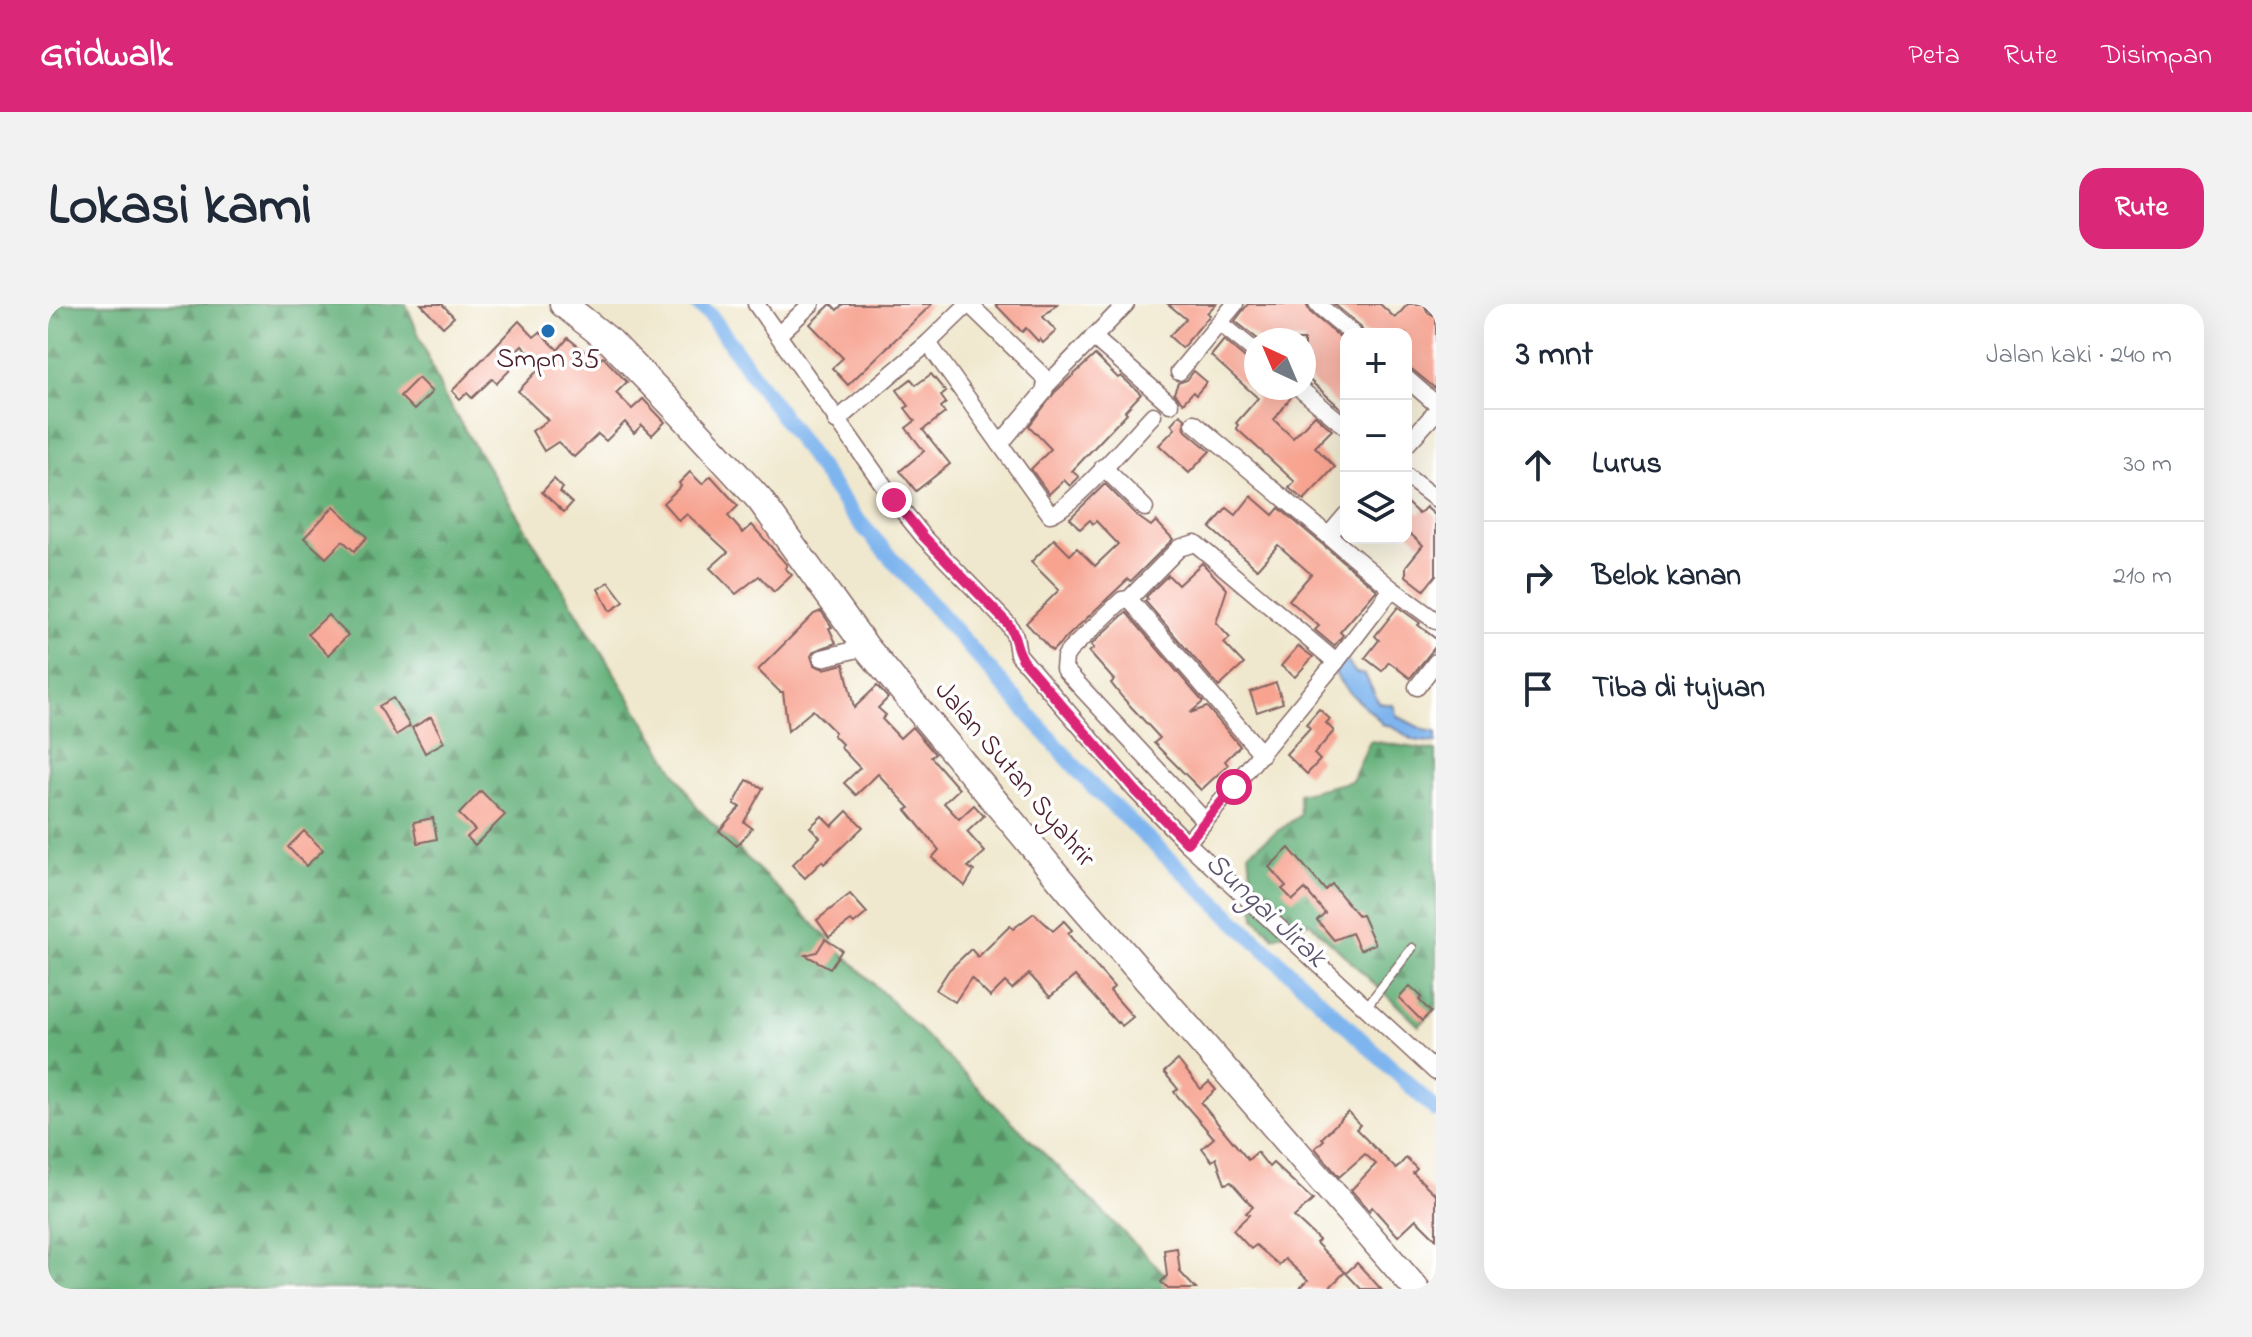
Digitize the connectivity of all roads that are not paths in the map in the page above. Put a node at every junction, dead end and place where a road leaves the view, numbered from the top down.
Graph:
1 (563, 304) edge
2 (811, 304) edge
3 (968, 304) edge
4 (1126, 304) edge
5 (1235, 304) edge
6 (1317, 304) edge
7 (759, 305) edge
8 (1220, 323) junction
9 (1346, 328) edge
10 (778, 335) junction
11 (1093, 337) junction
12 (1244, 342) edge
13 (928, 343) junction
14 (1179, 372) dead end
15 (1412, 383) edge
16 (1046, 386) junction
17 (1313, 400) edge
18 (1170, 404) dead end
19 (1436, 404) edge
20 (1436, 412) edge
21 (1153, 415) dead end
22 (836, 421) junction
23 (1340, 422) edge
24 (1194, 423) dead end
25 (1412, 438) edge
26 (1000, 444) junction
27 (1103, 467) junction
28 (1412, 481) edge
29 (1436, 499) edge
30 (1145, 508) dead end
31 (1340, 522) edge
32 (1329, 535) junction
33 (1392, 589) junction
34 (1129, 599) junction
35 (1436, 621) edge
36 (866, 647) junction
37 (822, 658) dead end
38 (1336, 662) junction
39 (1436, 662) edge
40 (1417, 687) dead end
41 (1262, 754) junction
42 (1204, 820) junction
43 (1187, 843) junction
44 (1412, 948) dead end
45 (1367, 1006) junction
46 (1436, 1072) edge
47 (1416, 1289) edge

1 - 36 main road, Jalan Sutan Syahrir
2 - 10 street
3 - 13 street
3 - 16 street
4 - 11 street
5 - 8 street
6 - 9 street
7 - 10 street
8 - 12 street
8 - 14 street
10 - 22 street
11 - 16 street
11 - 18 street
13 - 22 street
13 - 26 street
15 - 19 street
16 - 26 street
17 - 23 street
20 - 25 street
21 - 27 street
22 - 43 street
24 - 32 street
26 - 27 street
27 - 30 street
28 - 29 street
31 - 32 street
32 - 33 street
33 - 35 street
33 - 38 street
34 - 38 street
34 - 41 street
34 - 42 street
36 - 37 street
36 - 47 main road, Jalan Sutan Syahrir
38 - 41 street
39 - 40 street
41 - 42 street
42 - 43 street
43 - 45 street
44 - 45 lane
45 - 46 street

